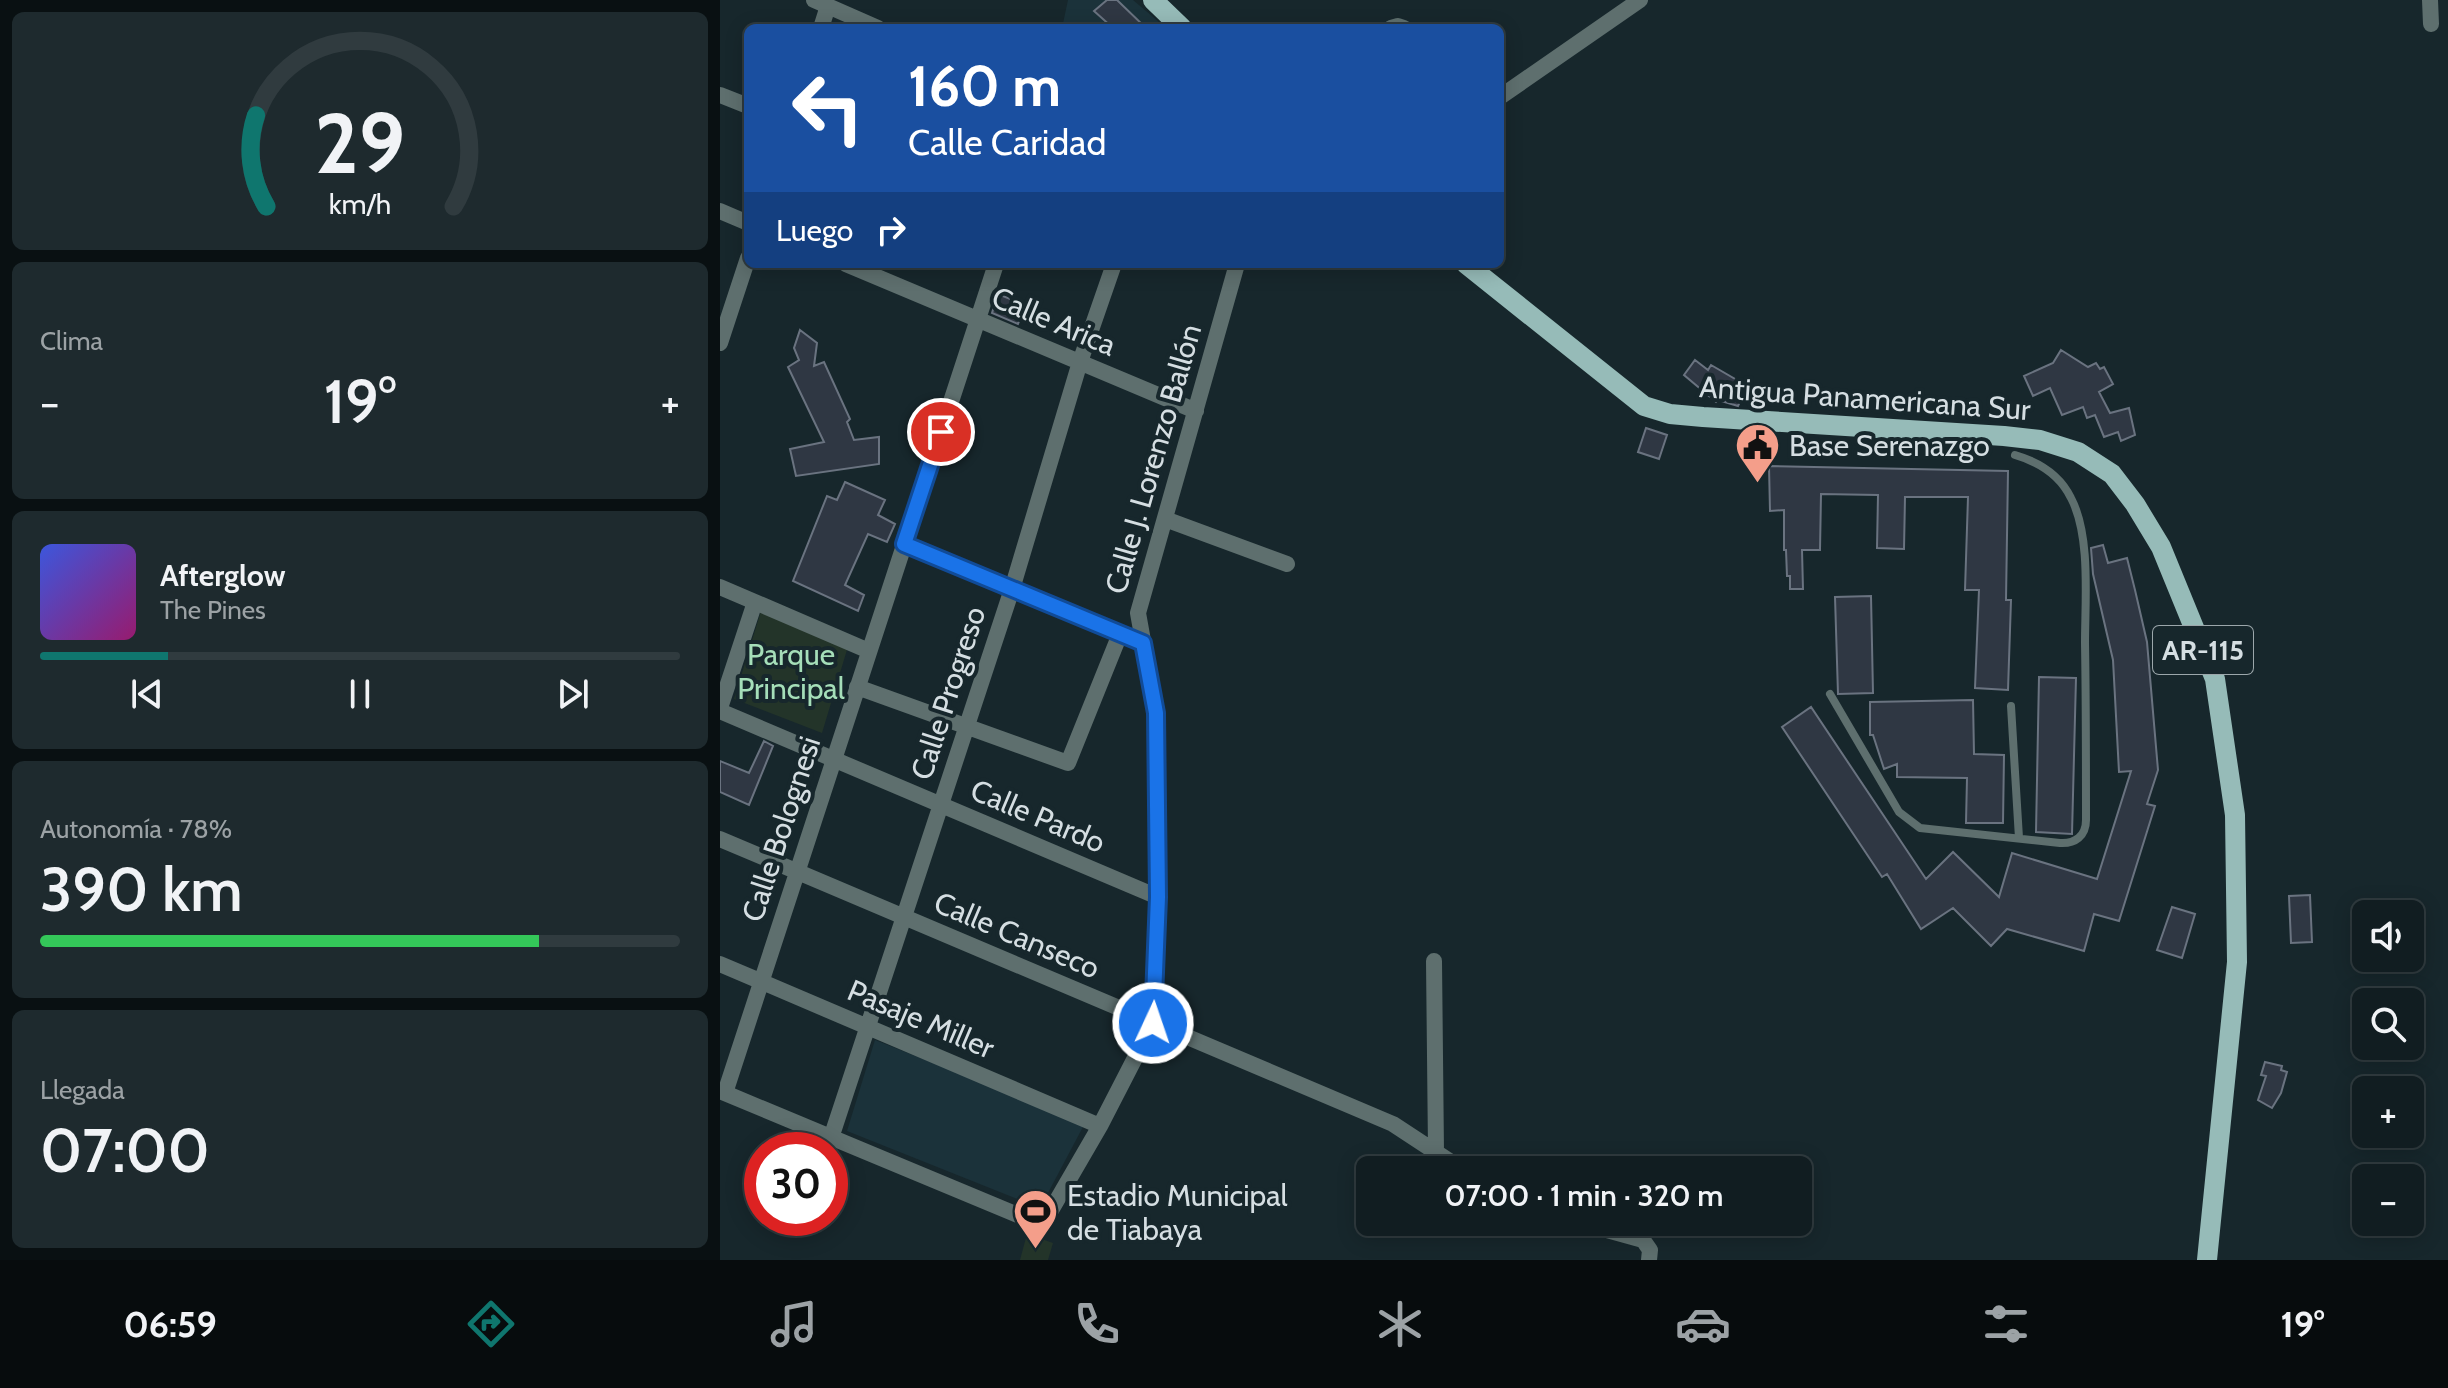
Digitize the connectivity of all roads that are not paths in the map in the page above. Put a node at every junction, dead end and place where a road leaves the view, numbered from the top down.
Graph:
1 (1153, 0) edge
2 (1640, 0) edge
3 (2430, 0) edge
4 (821, 3) edge
5 (821, 24) edge
6 (869, 24) edge
7 (1178, 24) edge
8 (2431, 24) dead end
9 (1504, 94) edge
10 (720, 95) edge
11 (744, 104) edge
12 (720, 211) edge
13 (744, 221) edge
14 (745, 268) edge
15 (856, 268) edge
16 (995, 268) edge
17 (1113, 268) edge
18 (1236, 268) edge
19 (1471, 268) edge
20 (978, 319) junction
21 (720, 343) edge
22 (1080, 362) junction
23 (1196, 411) junction
24 (2015, 455) dead end
25 (1165, 519) junction
26 (904, 544) junction
27 (1287, 564) dead end
28 (720, 587) edge
29 (1012, 589) junction
30 (755, 602) junction
31 (1120, 634) junction
32 (1143, 643) junction
33 (869, 651) junction
34 (857, 687) junction
35 (1830, 694) dead end
36 (2011, 706) dead end
37 (720, 709) edge
38 (966, 726) junction
39 (833, 759) junction
40 (940, 805) junction
41 (2019, 838) junction
42 (720, 839) edge
43 (797, 871) junction
44 (1158, 897) junction
45 (903, 917) junction
46 (1434, 961) dead end
47 (720, 964) edge
48 (761, 982) junction
49 (1153, 1023) junction
50 (867, 1027) junction
51 (722, 1092) edge
52 (1100, 1126) junction
53 (817, 1132) edge
54 (833, 1132) edge
55 (848, 1145) edge
56 (1436, 1151) junction
57 (1443, 1156) edge
58 (1636, 1236) edge
59 (1649, 1260) edge
60 (2207, 1260) edge

1 - 7 main road
2 - 9 street
3 - 8 street
4 - 5 street
4 - 6 street
10 - 11 street
12 - 13 street
14 - 21 street
15 - 20 street, Calle Arica
16 - 20 street, Calle Bolognesi
17 - 22 street, Calle Progreso
18 - 23 street, Calle J. Lorenzo Ballón
19 - 60 main road, Antigua Panamericana Sur / AR-115
20 - 22 street, Calle Arica
20 - 26 street, Calle Bolognesi
22 - 23 street, Calle Arica
22 - 29 street, Calle Progreso
23 - 25 street, Calle J. Lorenzo Ballón
24 - 41 lane
25 - 27 street
25 - 32 street, Calle J. Lorenzo Ballón
26 - 29 street
26 - 33 street, Calle Bolognesi
28 - 30 street
29 - 31 street
29 - 38 street, Calle Progreso
30 - 33 street
30 - 37 street
31 - 32 street
31 - 38 street
32 - 44 street, Calle J. Lorenzo Ballón
33 - 34 street, Calle Bolognesi
34 - 38 street
34 - 39 street, Calle Bolognesi
35 - 41 lane
36 - 41 lane
37 - 39 street, Calle Pardo
38 - 40 street, Calle Progreso
39 - 40 street, Calle Pardo
39 - 43 street, Calle Bolognesi
40 - 44 street, Calle Pardo
40 - 45 street, Calle Progreso
42 - 43 street, Calle Canseco
43 - 45 street, Calle Canseco
43 - 48 street, Calle Bolognesi
44 - 49 street, Calle J. Lorenzo Ballón
45 - 49 street, Calle Canseco
45 - 50 street, Calle Progreso
46 - 56 street
47 - 48 street, Pasaje Miller
48 - 50 street, Pasaje Miller
48 - 51 street, Calle Bolognesi
49 - 52 street, Calle J. Lorenzo Ballón
49 - 56 street, Calle Canseco
50 - 52 street, Pasaje Miller
50 - 54 street, Calle Progreso
51 - 53 street
52 - 55 street, Calle J. Lorenzo Ballón
56 - 57 street, Calle Canseco
58 - 59 street

